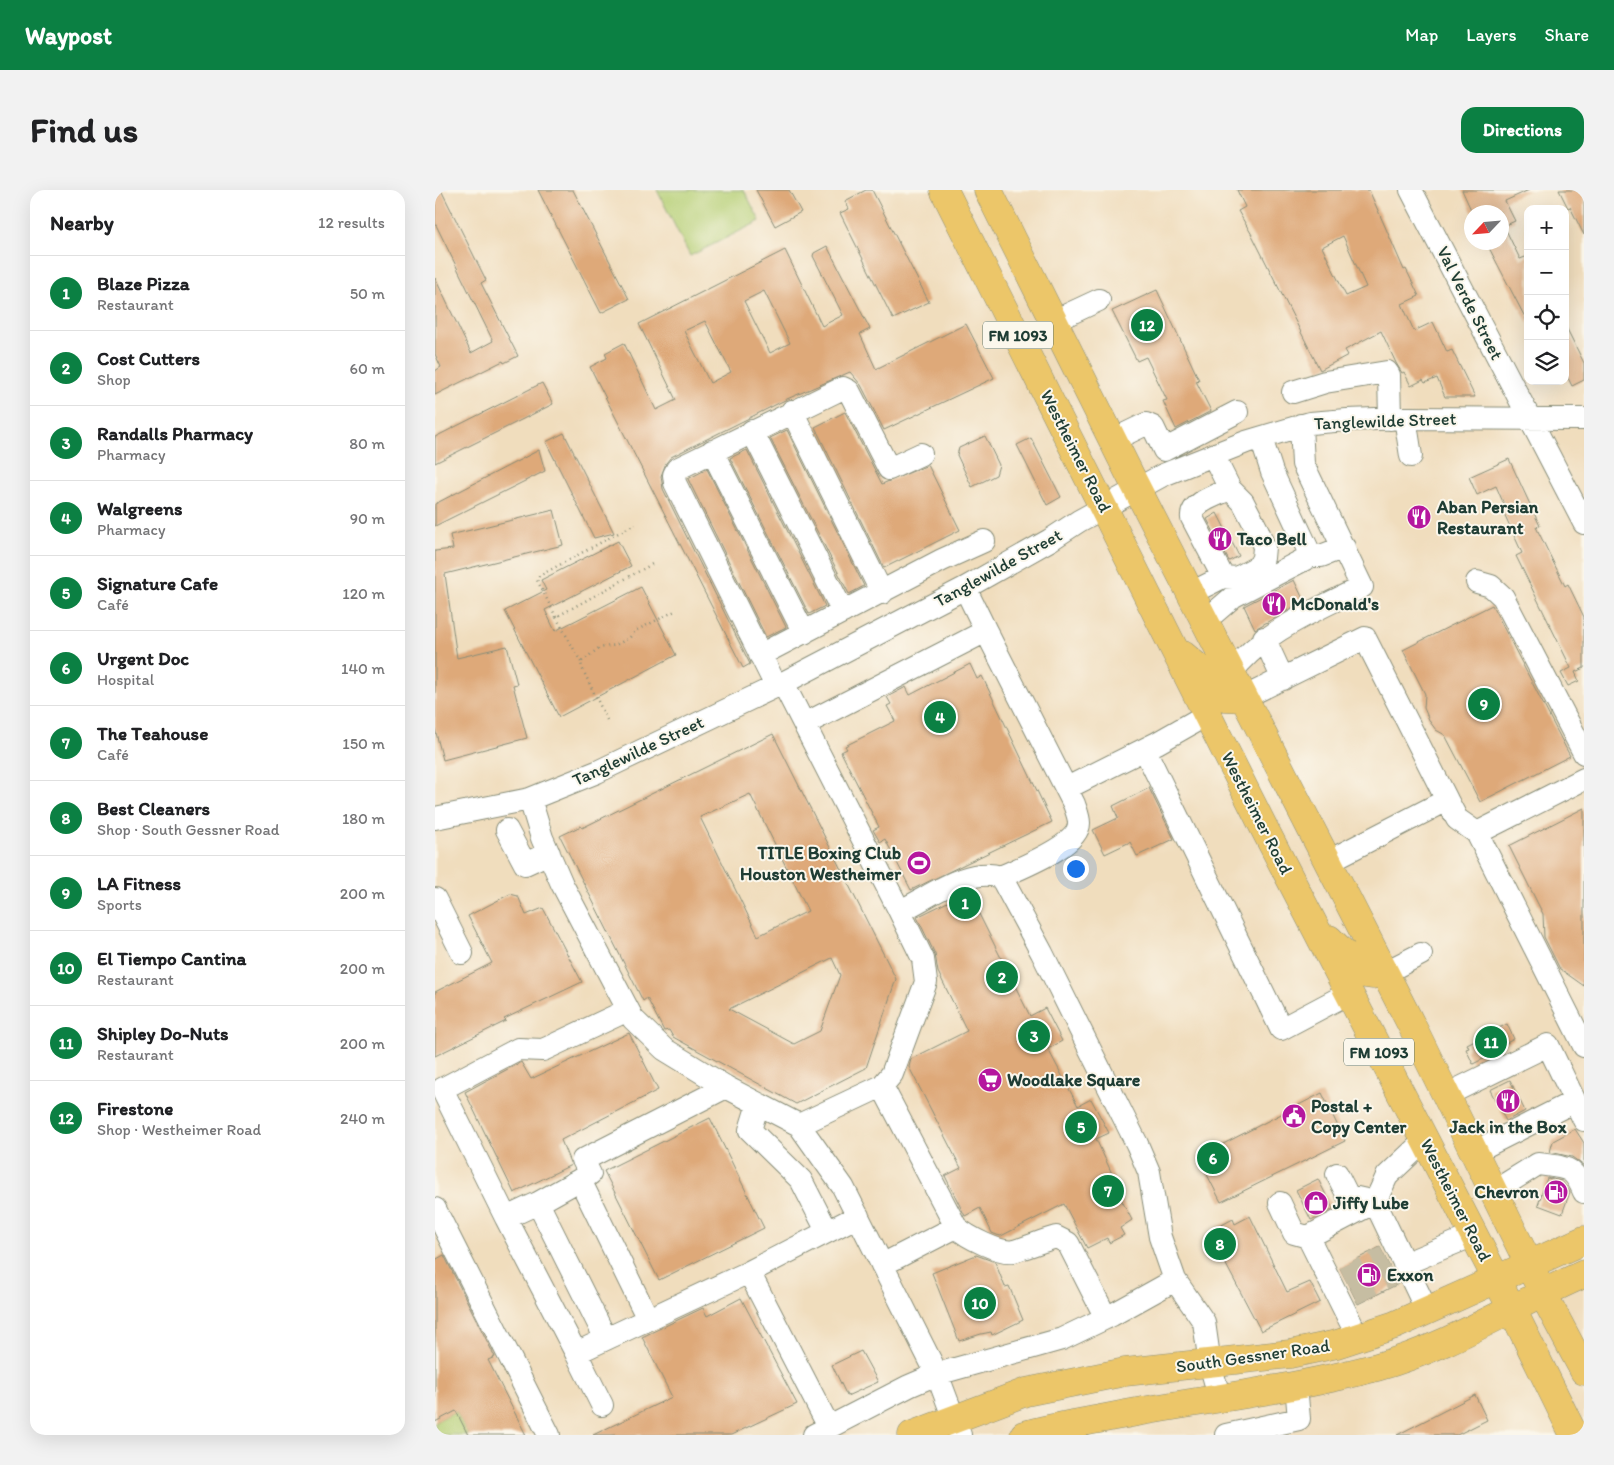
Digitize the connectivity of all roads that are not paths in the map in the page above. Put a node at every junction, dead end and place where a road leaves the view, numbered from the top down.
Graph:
1 (944, 190) edge
2 (988, 190) edge
3 (1411, 190) edge
4 (967, 236) junction
5 (1027, 268) junction
6 (999, 298) junction
7 (1099, 300) dead end
8 (1054, 321) junction
9 (1293, 392) dead end
10 (791, 411) junction
11 (1237, 412) dead end
12 (1397, 418) junction
13 (1531, 419) junction
14 (1584, 419) edge
15 (1301, 425) junction
16 (752, 431) junction
17 (1261, 438) junction
18 (1113, 440) junction
19 (1164, 450) junction
20 (712, 451) junction
21 (921, 454) dead end
22 (1213, 455) junction
23 (1411, 456) dead end
24 (1172, 472) junction
25 (1138, 489) junction
26 (1230, 489) junction
27 (1104, 508) junction
28 (1584, 523) edge
29 (984, 541) dead end
30 (1345, 547) junction
31 (1311, 556) junction
32 (1223, 577) junction
33 (1477, 582) dead end
34 (965, 588) junction
35 (882, 592) junction
36 (1191, 593) junction
37 (843, 612) junction
38 (1205, 621) junction
39 (987, 631) junction
40 (803, 633) junction
41 (1264, 638) junction
42 (1174, 647) junction
43 (760, 655) junction
44 (1231, 673) junction
45 (1283, 679) junction
46 (779, 684) junction
47 (1243, 698) junction
48 (1208, 714) junction
49 (805, 724) junction
50 (1145, 750) junction
51 (1584, 753) edge
52 (1584, 779) edge
53 (1067, 788) junction
54 (530, 799) junction
55 (1447, 800) junction
56 (1301, 810) junction
57 (435, 818) edge
58 (507, 830) dead end
59 (1477, 833) junction
60 (549, 853) junction
61 (1327, 862) junction
62 (1001, 877) junction
63 (435, 899) edge
64 (897, 906) junction
65 (1315, 926) junction
66 (462, 953) dead end
67 (1421, 954) dead end
68 (1384, 972) junction
69 (1349, 993) junction
70 (628, 1010) junction
71 (1415, 1032) junction
72 (1584, 1046) edge
73 (882, 1086) junction
74 (726, 1087) junction
75 (1446, 1095) junction
76 (758, 1104) junction
77 (1580, 1110) edge
78 (799, 1125) junction
79 (1425, 1140) junction
80 (1474, 1152) junction
81 (1337, 1174) dead end
82 (580, 1180) junction
83 (1493, 1192) junction
84 (1584, 1192) edge
85 (1375, 1202) junction
86 (538, 1203) junction
87 (1280, 1203) dead end
88 (435, 1209) edge
89 (857, 1216) junction
90 (506, 1218) junction
91 (957, 1227) junction
92 (827, 1231) junction
93 (1474, 1235) junction
94 (1308, 1238) junction
95 (1584, 1240) edge
96 (882, 1265) junction
97 (1394, 1265) junction
98 (1529, 1265) junction
99 (749, 1272) junction
100 (1584, 1274) edge
101 (1496, 1279) junction
102 (1175, 1280) junction
103 (1543, 1292) junction
104 (1512, 1309) junction
105 (1427, 1311) junction
106 (1106, 1318) junction
107 (649, 1319) junction
108 (1358, 1337) junction
109 (606, 1339) junction
110 (576, 1353) junction
111 (1210, 1364) junction
112 (1582, 1364) edge
113 (937, 1374) junction
114 (1295, 1386) junction
115 (1220, 1399) junction
116 (602, 1406) dead end
117 (958, 1427) edge
118 (821, 1431) edge
119 (549, 1435) edge
120 (912, 1435) edge
121 (1024, 1435) edge
122 (1226, 1435) edge
123 (1574, 1435) edge

1 - 4 main road, Westheimer Road / FM 1093
2 - 5 main road, Westheimer Road / FM 1093
3 - 13 street, Val Verde Street
4 - 5 main road
4 - 6 main road, Westheimer Road / FM 1093
5 - 8 main road, Westheimer Road / FM 1093
6 - 8 main road
6 - 27 main road, Westheimer Road / FM 1093
7 - 8 street
8 - 18 main road, Westheimer Road / FM 1093
9 - 12 street
10 - 16 street
10 - 21 street
10 - 35 street
11 - 19 street
12 - 13 street, Tanglewilde Street
12 - 15 street, Tanglewilde Street
12 - 23 street
13 - 14 street, Tanglewilde Street
13 - 28 street, Val Verde Street
15 - 17 street, Tanglewilde Street
15 - 30 street
16 - 20 street
16 - 37 street
17 - 22 street, Tanglewilde Street
17 - 31 street
18 - 19 street
18 - 25 main road, Westheimer Road / FM 1093
19 - 24 street
20 - 40 street
20 - 43 street
22 - 24 street, Tanglewilde Street
22 - 26 street
24 - 25 street, Tanglewilde Street
25 - 27 street, Tanglewilde Street
25 - 36 main road, Westheimer Road / FM 1093
26 - 32 street
26 - 32 street
27 - 34 street, Tanglewilde Street
27 - 42 main road, Westheimer Road / FM 1093
29 - 35 street
30 - 31 street
30 - 41 street
31 - 38 street
32 - 36 street
33 - 51 street
34 - 39 street
34 - 46 street, Tanglewilde Street
35 - 37 street
36 - 38 main road, Westheimer Road / FM 1093
37 - 40 street
38 - 44 main road, Westheimer Road / FM 1093
39 - 49 street
39 - 53 street
40 - 43 street
41 - 44 street
41 - 45 street
42 - 47 main road
42 - 48 main road, Westheimer Road / FM 1093
43 - 46 street
44 - 47 main road, Westheimer Road / FM 1093
45 - 47 street
45 - 55 street
46 - 49 street
46 - 54 street, Tanglewilde Street
47 - 56 main road, Westheimer Road / FM 1093
48 - 50 street
48 - 56 main road
48 - 65 main road, Westheimer Road / FM 1093
49 - 64 street
50 - 53 street
50 - 69 street
52 - 59 street
53 - 62 street
54 - 57 street, Tanglewilde Street
54 - 60 street
55 - 59 street
55 - 61 street
56 - 61 main road, Westheimer Road / FM 1093
58 - 60 street
59 - 72 street
60 - 70 street
61 - 68 main road, Westheimer Road / FM 1093
62 - 64 street
62 - 102 street
63 - 66 street
64 - 73 street
65 - 68 main road
65 - 69 main road, Westheimer Road / FM 1093
67 - 68 street
68 - 71 main road, Westheimer Road / FM 1093
69 - 71 main road
69 - 79 main road, Westheimer Road / FM 1093
70 - 74 street
70 - 90 street
71 - 75 main road, Westheimer Road / FM 1093
73 - 78 street
73 - 91 street
74 - 76 street
74 - 82 street
75 - 77 street
75 - 80 main road, Westheimer Road / FM 1093
76 - 78 street
76 - 92 street
77 - 80 street
78 - 89 street
79 - 85 street
79 - 93 main road, Westheimer Road / FM 1093
80 - 83 main road, Westheimer Road / FM 1093
81 - 85 street
82 - 86 street
82 - 107 street
83 - 84 street
83 - 98 main road, Westheimer Road / FM 1093
85 - 94 street
85 - 97 street
86 - 90 street
86 - 109 street
87 - 94 street
88 - 119 street
89 - 92 street
89 - 96 street
90 - 110 street
91 - 96 street
91 - 106 street
92 - 99 street
93 - 97 street
93 - 101 main road, Westheimer Road / FM 1093
94 - 108 street
95 - 98 main road, South Gessner Road
96 - 113 street
97 - 105 street
98 - 101 main road, South Gessner Road
98 - 103 main road, Westheimer Road / FM 1093
99 - 107 street
99 - 118 street
100 - 103 main road, South Gessner Road
101 - 104 main road, Westheimer Road / FM 1093
101 - 105 main road, South Gessner Road
102 - 106 street
102 - 111 street
103 - 104 main road, South Gessner Road
103 - 112 main road, Westheimer Road / FM 1093
104 - 114 main road, South Gessner Road
104 - 123 main road, Westheimer Road / FM 1093
105 - 108 main road, South Gessner Road
106 - 113 street
107 - 109 street
108 - 111 main road, South Gessner Road
109 - 110 street
110 - 116 street
111 - 115 street
111 - 117 main road, South Gessner Road
113 - 117 street
113 - 118 street
114 - 115 main road, South Gessner Road
114 - 122 street
115 - 121 main road, South Gessner Road
117 - 120 main road, South Gessner Road

